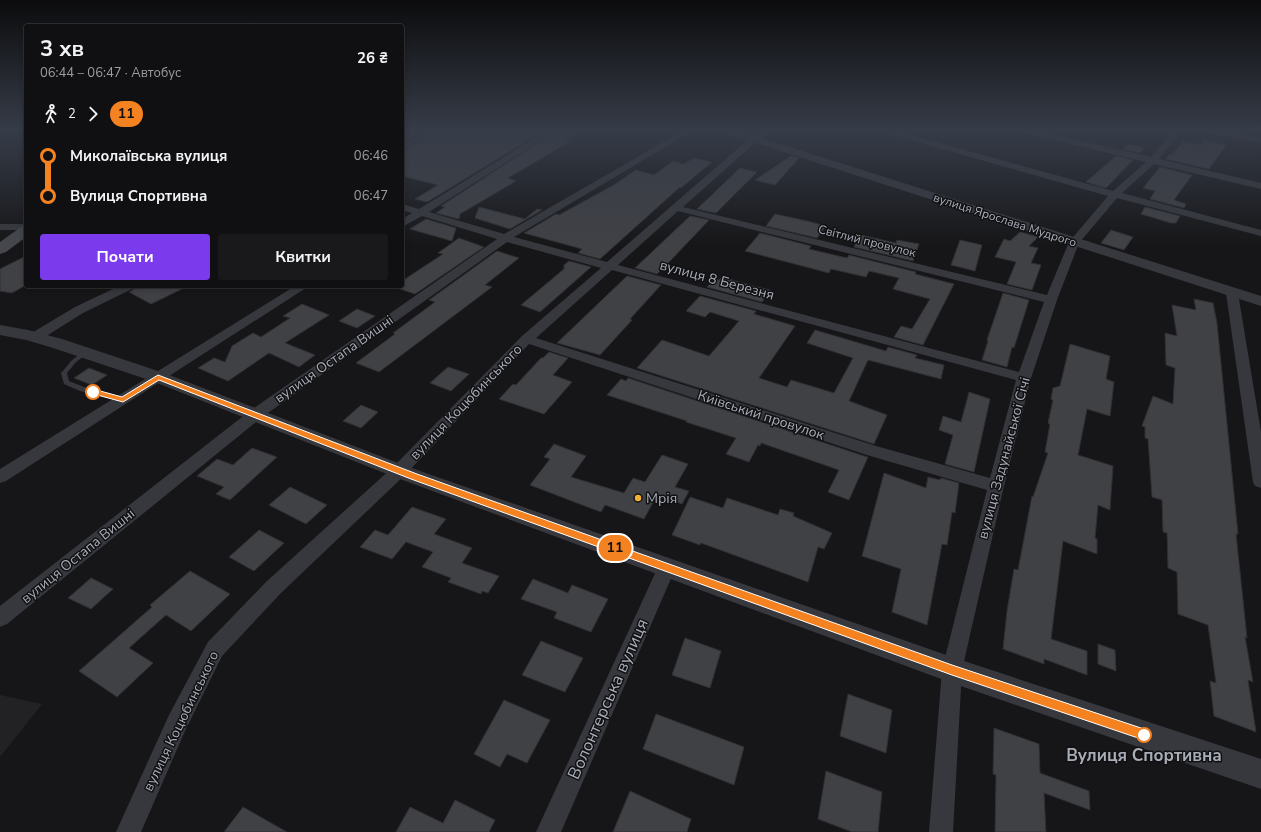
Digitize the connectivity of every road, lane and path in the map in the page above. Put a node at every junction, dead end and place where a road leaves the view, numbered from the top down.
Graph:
1 (491, 169) edge
2 (623, 169) edge
3 (721, 169) edge
4 (847, 169) edge
5 (1022, 169) edge
6 (1143, 169) edge
7 (1190, 169) edge
8 (1261, 186) edge
9 (1114, 195) junction
10 (404, 208) edge
11 (677, 208) junction
12 (421, 213) junction
13 (404, 223) edge
14 (0, 227) edge
15 (24, 228) edge
16 (24, 230) edge
17 (1261, 233) edge
18 (505, 238) junction
19 (1074, 242) junction
20 (0, 249) edge
21 (610, 266) junction
22 (124, 288) edge
23 (300, 288) edge
24 (1232, 293) junction
25 (1051, 300) junction
26 (1261, 302) edge
27 (0, 330) edge
28 (35, 337) junction
29 (527, 339) junction
30 (86, 352) junction
31 (158, 377) junction
32 (1024, 378) junction
33 (123, 400) junction
34 (256, 414) junction
35 (399, 471) junction
36 (0, 477) edge
37 (1261, 482) edge
38 (996, 486) junction
39 (667, 567) junction
40 (0, 618) edge
41 (952, 670) junction
42 (1261, 774) edge
43 (128, 832) edge
44 (548, 832) edge
45 (941, 832) edge

1 - 12 street
2 - 18 street, вулиця Остапа Вишні
3 - 11 street, вулиця Коцюбинського
4 - 19 street, вулиця Ярослава Мудрого
5 - 9 street
6 - 9 street, вулиця Задунайської Січі
7 - 8 street
9 - 17 street
9 - 19 street, вулиця Задунайської Січі
10 - 12 street, вулиця 8 Березня
11 - 21 street, вулиця Коцюбинського
11 - 25 street, Світлий провулок
12 - 13 street
12 - 18 street, вулиця 8 Березня
14 - 15 street
16 - 20 main road
18 - 21 street, вулиця 8 Березня
18 - 34 street, вулиця Остапа Вишні
19 - 24 street, вулиця Ярослава Мудрого
19 - 25 street, вулиця Задунайської Січі
21 - 29 street, вулиця Коцюбинського
21 - 32 street, вулиця 8 Березня
22 - 28 street
23 - 31 street
24 - 26 street, вулиця Ярослава Мудрого
24 - 37 street
25 - 32 street, вулиця Задунайської Січі
27 - 28 street
28 - 30 street
29 - 35 street, вулиця Коцюбинського
29 - 38 street, Київський провулок
30 - 31 street
30 - 33 lane
31 - 33 street
31 - 34 street
32 - 38 street, вулиця Задунайської Січі
33 - 36 street
34 - 35 street
34 - 40 street, вулиця Остапа Вишні
35 - 39 street
35 - 43 street, вулиця Коцюбинського
38 - 41 street, вулиця Задунайської Січі
39 - 41 street
39 - 44 street, Волонтерська вулиця
41 - 42 street
41 - 45 street, вулиця Задунайської Січі

